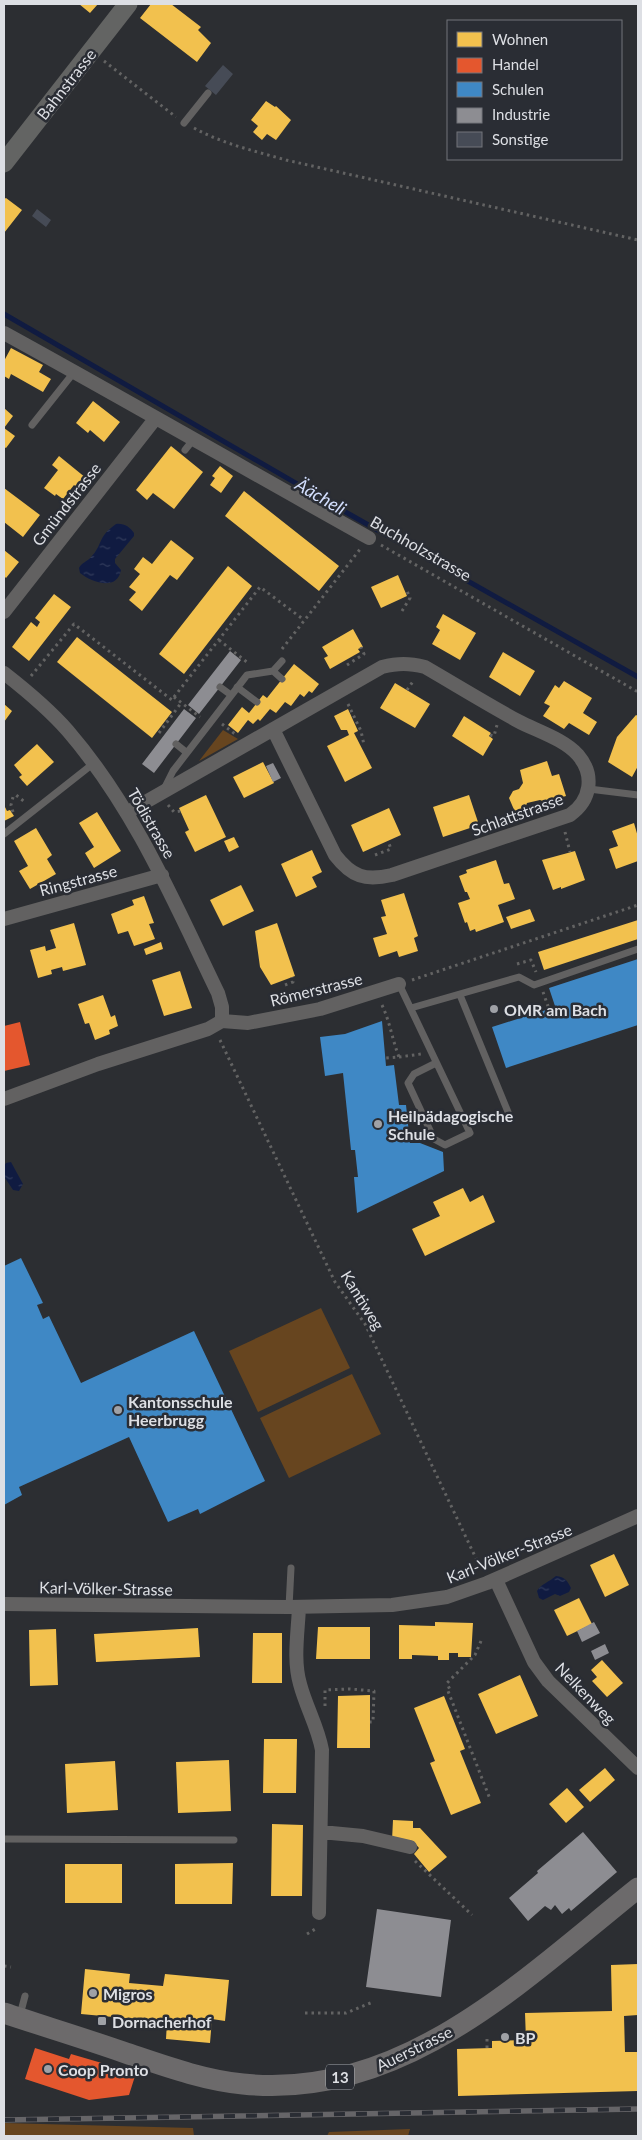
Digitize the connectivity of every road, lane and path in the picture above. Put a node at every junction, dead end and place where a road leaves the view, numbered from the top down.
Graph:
1 (128, 4) edge
2 (208, 93) dead end
3 (184, 123) dead end
4 (286, 160) dead end
5 (4, 164) edge
6 (638, 240) edge
7 (4, 333) edge
8 (75, 371) junction
9 (155, 418) junction
10 (32, 425) dead end
11 (369, 538) junction
12 (407, 591) dead end
13 (5, 607) edge
14 (402, 611) dead end
15 (304, 620) junction
16 (219, 640) junction
17 (361, 648) dead end
18 (282, 661) joint
19 (347, 666) dead end
20 (273, 671) junction
21 (4, 673) edge
22 (260, 673) junction
23 (32, 676) dead end
24 (282, 679) dead end
25 (411, 684) dead end
26 (220, 687) dead end
27 (237, 687) junction
28 (407, 690) dead end
29 (638, 692) edge
30 (231, 695) junction
31 (174, 697) junction
32 (257, 702) dead end
33 (181, 703) junction
34 (339, 706) dead end
35 (211, 721) junction
36 (273, 729) junction
37 (159, 733) dead end
38 (238, 736) dead end
39 (176, 744) dead end
40 (364, 745) dead end
41 (186, 752) junction
42 (94, 763) junction
43 (589, 789) junction
44 (163, 791) junction
45 (638, 795) edge
46 (32, 811) junction
47 (180, 811) dead end
48 (13, 812) dead end
49 (128, 812) junction
50 (174, 812) dead end
51 (564, 831) dead end
52 (4, 834) edge
53 (388, 841) dead end
54 (570, 852) dead end
55 (375, 855) dead end
56 (162, 875) junction
57 (638, 905) edge
58 (4, 919) edge
59 (638, 949) edge
60 (292, 977) dead end
61 (399, 984) junction
62 (285, 985) dead end
63 (460, 995) junction
64 (379, 998) dead end
65 (411, 1008) junction
66 (222, 1021) junction
67 (220, 1040) dead end
68 (432, 1053) junction
69 (399, 1057) junction
70 (385, 1058) dead end
71 (436, 1063) junction
72 (4, 1099) edge
73 (508, 1112) dead end
74 (434, 1138) junction
75 (432, 1147) dead end
76 (638, 1516) edge
77 (291, 1568) dead end
78 (490, 1577) junction
79 (4, 1604) edge
80 (294, 1607) junction
81 (481, 1641) dead end
82 (311, 1714) junction
83 (370, 1722) dead end
84 (638, 1768) edge
85 (490, 1799) dead end
86 (321, 1832) junction
87 (4, 1839) edge
88 (234, 1840) dead end
89 (410, 1847) joint
90 (638, 1888) edge
91 (319, 1913) dead end
92 (472, 1915) dead end
93 (4, 1966) edge
94 (11, 1966) dead end
95 (25, 1996) dead end
96 (372, 2002) dead end
97 (305, 2013) dead end
98 (11, 2016) edge
99 (487, 2039) dead end
100 (487, 2048) dead end

1 - 5 main road, Bahnstrasse
2 - 3 lane
4 - 6 path
7 - 8 street, Buchholzstrasse
8 - 9 street, Buchholzstrasse
8 - 10 lane
9 - 11 street, Buchholzstrasse
9 - 13 street, Gmündstrasse
11 - 15 path
11 - 29 path, Buchholzstrasse
12 - 14 path
15 - 16 path
15 - 18 path
16 - 22 path
16 - 31 path
17 - 19 path
18 - 20 lane
20 - 22 lane
20 - 24 lane
21 - 42 street, Tödistrasse
22 - 27 lane
23 - 31 path
25 - 28 path
26 - 30 lane
27 - 30 lane
27 - 32 lane
30 - 35 lane
31 - 33 path
33 - 35 path
33 - 37 path
34 - 40 path
35 - 38 path
35 - 41 lane
36 - 43 street
36 - 43 street, Schlattstrasse
36 - 44 street
39 - 41 lane
41 - 44 lane
42 - 46 lane
42 - 49 street, Tödistrasse
43 - 45 lane
44 - 49 street
46 - 48 path
46 - 52 lane
47 - 50 path
49 - 56 street, Tödistrasse
51 - 54 path
53 - 55 path
56 - 58 street, Ringstrasse
56 - 66 street, Tödistrasse
57 - 61 path
59 - 63 lane
60 - 62 path
61 - 65 lane
61 - 66 street, Römerstrasse
63 - 65 lane
63 - 73 lane
64 - 69 path
65 - 68 lane
66 - 72 street, Römerstrasse
67 - 78 path, Kantiweg
68 - 69 path
68 - 71 lane
69 - 70 path
71 - 74 lane
71 - 74 lane
74 - 75 lane
76 - 78 street, Karl-Völker-Strasse
77 - 80 lane
78 - 80 street, Karl-Völker-Strasse
78 - 84 street, Nelkenweg
79 - 80 street, Karl-Völker-Strasse
80 - 82 street
81 - 85 path
82 - 83 path
82 - 86 street
86 - 89 street
86 - 91 street
87 - 88 lane
89 - 92 path
90 - 98 main road, Auerstrasse / 13
93 - 94 path
95 - 98 lane
96 - 97 path
99 - 100 path

